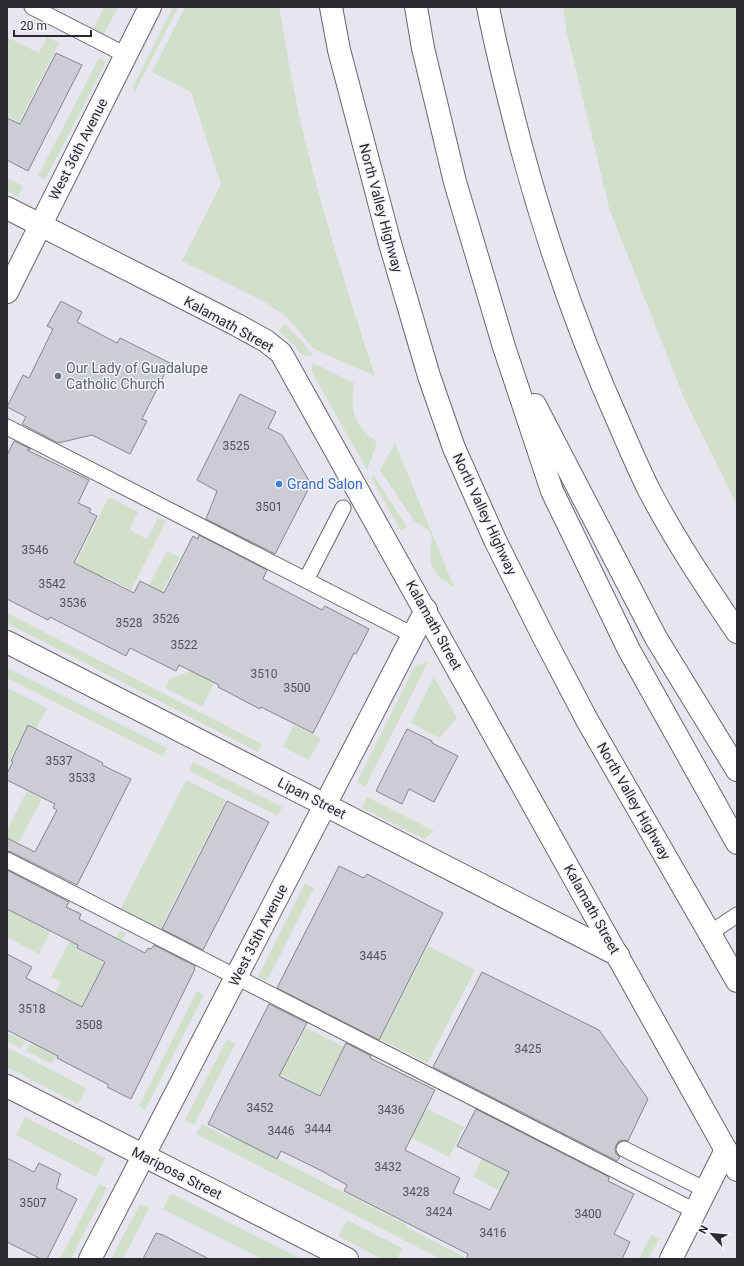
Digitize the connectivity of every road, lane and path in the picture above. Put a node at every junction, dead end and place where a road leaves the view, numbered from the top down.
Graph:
1 (32, 7) edge
2 (150, 7) edge
3 (331, 7) edge
4 (416, 7) edge
5 (488, 7) edge
6 (126, 55) junction
7 (7, 208) edge
8 (40, 225) junction
9 (7, 292) edge
10 (504, 347) junction
11 (7, 427) edge
12 (342, 508) dead end
13 (306, 580) junction
14 (426, 610) junction
15 (737, 632) edge
16 (413, 635) junction
17 (7, 642) edge
18 (737, 770) edge
19 (325, 805) junction
20 (737, 843) edge
21 (7, 860) edge
22 (737, 916) edge
23 (710, 933) junction
24 (618, 955) junction
25 (236, 977) junction
26 (737, 981) edge
27 (7, 1086) edge
28 (624, 1149) dead end
29 (726, 1150) junction
30 (143, 1156) junction
31 (737, 1170) edge
32 (706, 1190) junction
33 (695, 1211) junction
34 (90, 1259) edge
35 (347, 1259) edge
36 (671, 1259) edge

1 - 6 lane
2 - 6 main road, West 36th Avenue
3 - 23 main road, North Valley Highway
4 - 10 main road
5 - 15 main road
6 - 8 main road, West 36th Avenue
7 - 8 main road, Kalamath Street
8 - 9 main road, West 36th Avenue
8 - 14 main road, Kalamath Street
10 - 18 main road
10 - 20 main road
11 - 13 lane
12 - 13 lane
13 - 16 lane
14 - 16 main road, West 35th Avenue
14 - 24 main road, Kalamath Street
16 - 19 main road, West 35th Avenue
17 - 19 main road, Lipan Street
19 - 24 main road, Lipan Street
19 - 25 main road, West 35th Avenue
21 - 25 lane
22 - 23 lane
23 - 26 main road, North Valley Highway
24 - 29 main road, Kalamath Street
25 - 30 main road, West 35th Avenue
25 - 33 lane
27 - 30 main road, Mariposa Street
28 - 32 lane
29 - 31 main road, Kalamath Street
29 - 32 main road
30 - 34 main road, West 35th Avenue
30 - 35 main road, Mariposa Street
32 - 33 main road
33 - 36 main road

